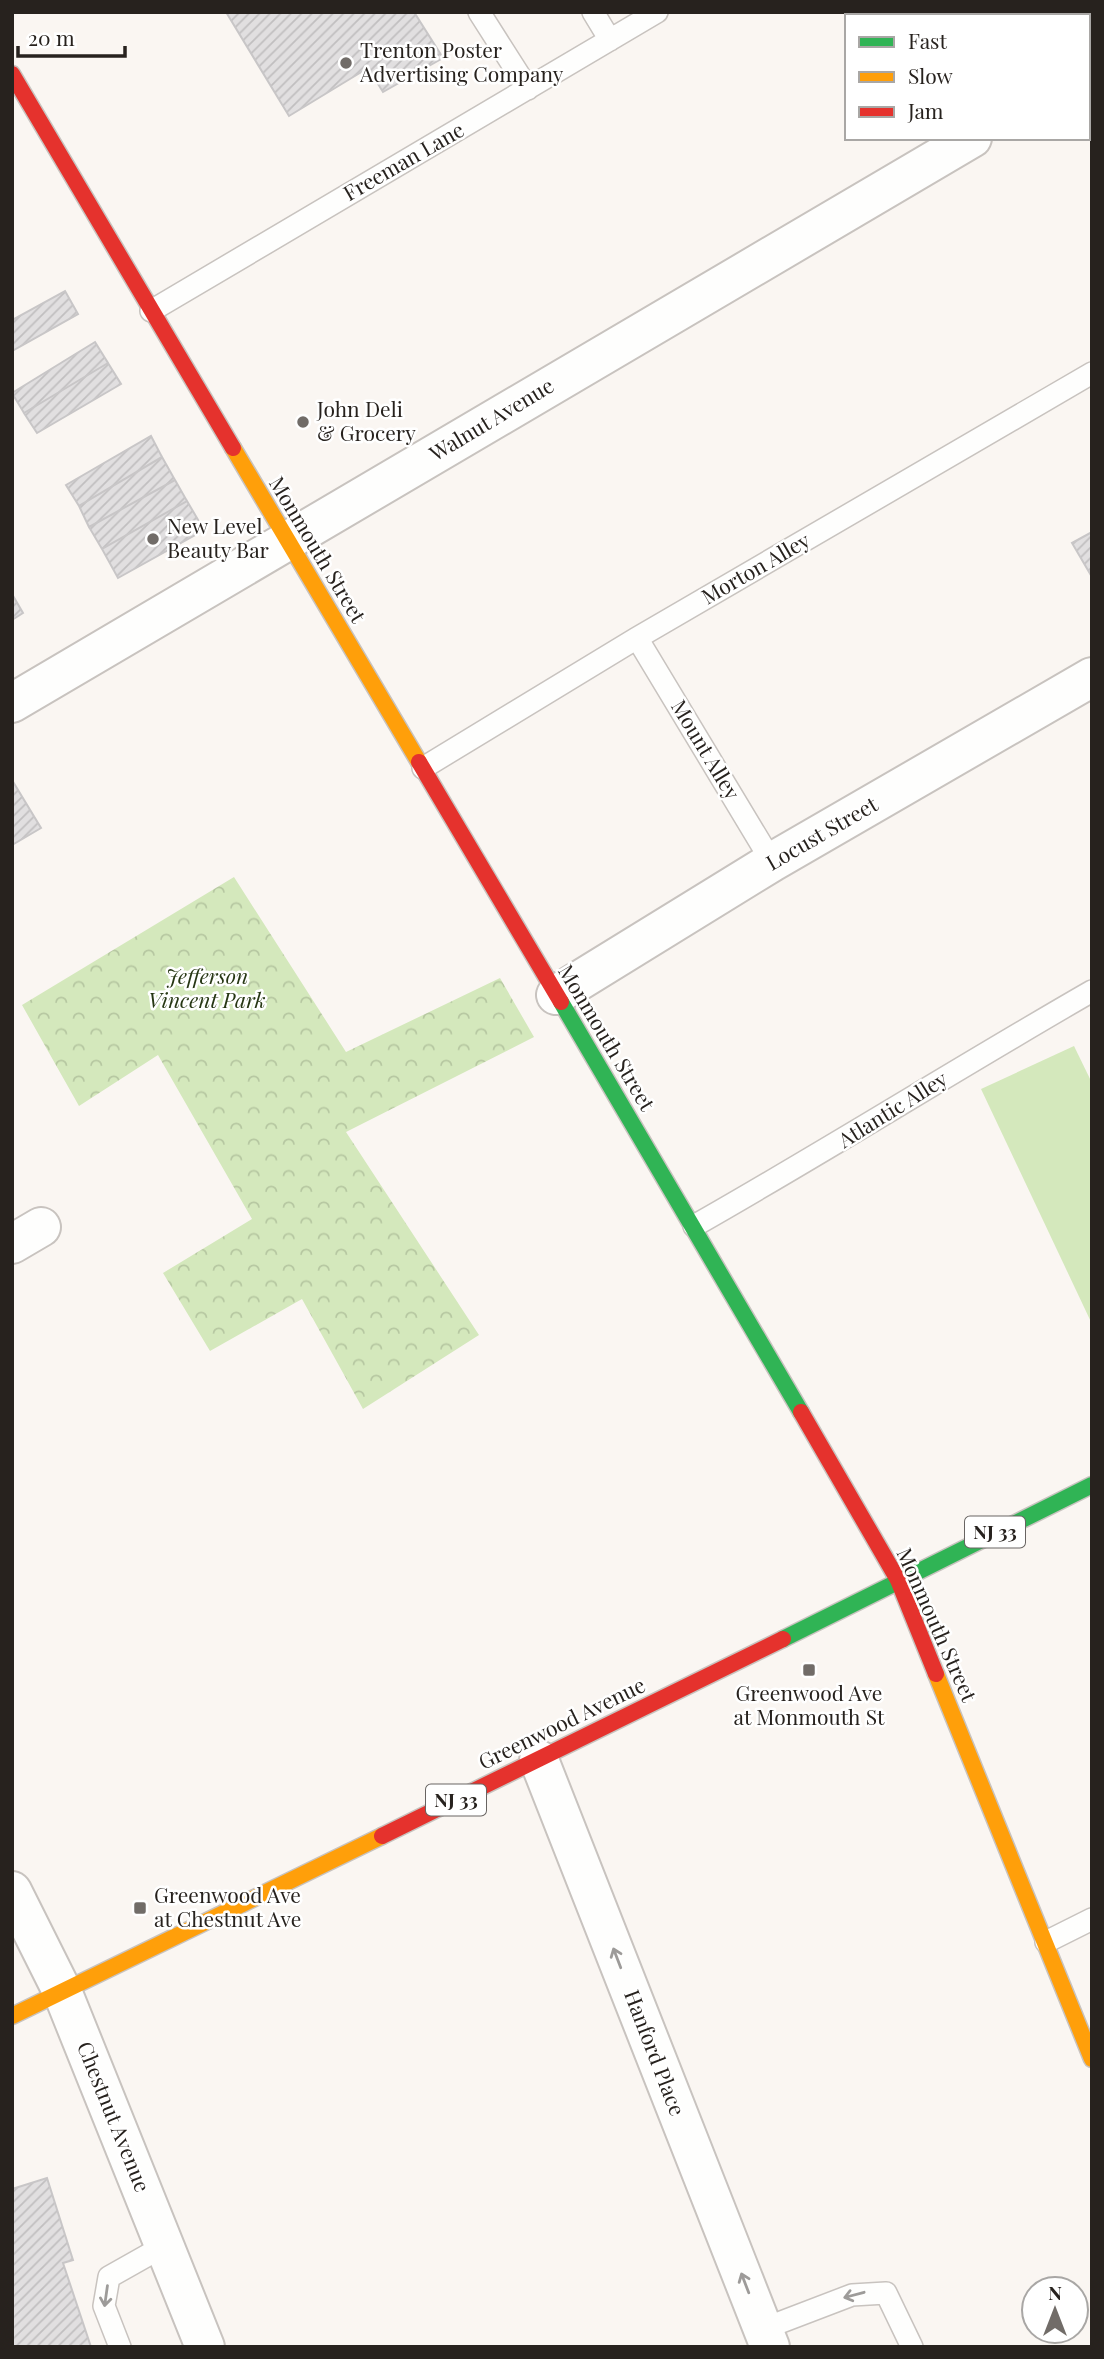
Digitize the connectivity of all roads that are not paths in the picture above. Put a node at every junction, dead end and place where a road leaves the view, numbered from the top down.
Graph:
1 (479, 12) edge
2 (593, 12) edge
3 (657, 12) edge
4 (610, 40) junction
5 (12, 75) edge
6 (528, 89) junction
7 (969, 140) edge
8 (151, 311) junction
9 (1092, 373) edge
10 (288, 543) junction
11 (637, 638) junction
12 (1092, 677) edge
13 (12, 703) edge
14 (423, 768) junction
15 (772, 862) junction
16 (1092, 991) edge
17 (555, 995) junction
18 (694, 1226) junction
19 (1092, 1485) edge
20 (898, 1580) junction
21 (539, 1760) junction
22 (12, 1891) edge
23 (1092, 1919) edge
24 (1046, 1941) junction
25 (62, 1991) junction
26 (12, 2016) edge
27 (1092, 2059) edge
28 (164, 2246) junction
29 (766, 2338) edge
30 (120, 2347) edge
31 (205, 2347) edge
32 (912, 2347) edge

1 - 6 lane
2 - 4 lane
3 - 4 lane, Freeman Lane
4 - 6 lane, Freeman Lane
5 - 8 street, Monmouth Street
6 - 8 lane, Freeman Lane
7 - 10 street, Walnut Avenue
8 - 10 street, Monmouth Street
9 - 11 lane, Morton Alley
10 - 13 street, Walnut Avenue
10 - 14 street, Monmouth Street
11 - 14 lane, Morton Alley
11 - 15 lane, Mount Alley
12 - 15 street, Locust Street
14 - 17 street, Monmouth Street
15 - 17 street, Locust Street
16 - 18 lane, Atlantic Alley
17 - 18 street, Monmouth Street
18 - 20 street, Monmouth Street
19 - 20 street, Greenwood Avenue / NJ 33
20 - 21 street, Greenwood Avenue / NJ 33
20 - 24 street, Monmouth Street
21 - 25 street, Greenwood Avenue / NJ 33
29 -> 21 street, Hanford Place
22 - 25 street, Chestnut Avenue
23 - 24 lane
24 - 27 street, Monmouth Street
25 - 26 street, Greenwood Avenue / NJ 33
25 - 28 street, Chestnut Avenue
28 -> 30 lane
28 - 31 street, Chestnut Avenue
32 -> 29 lane

